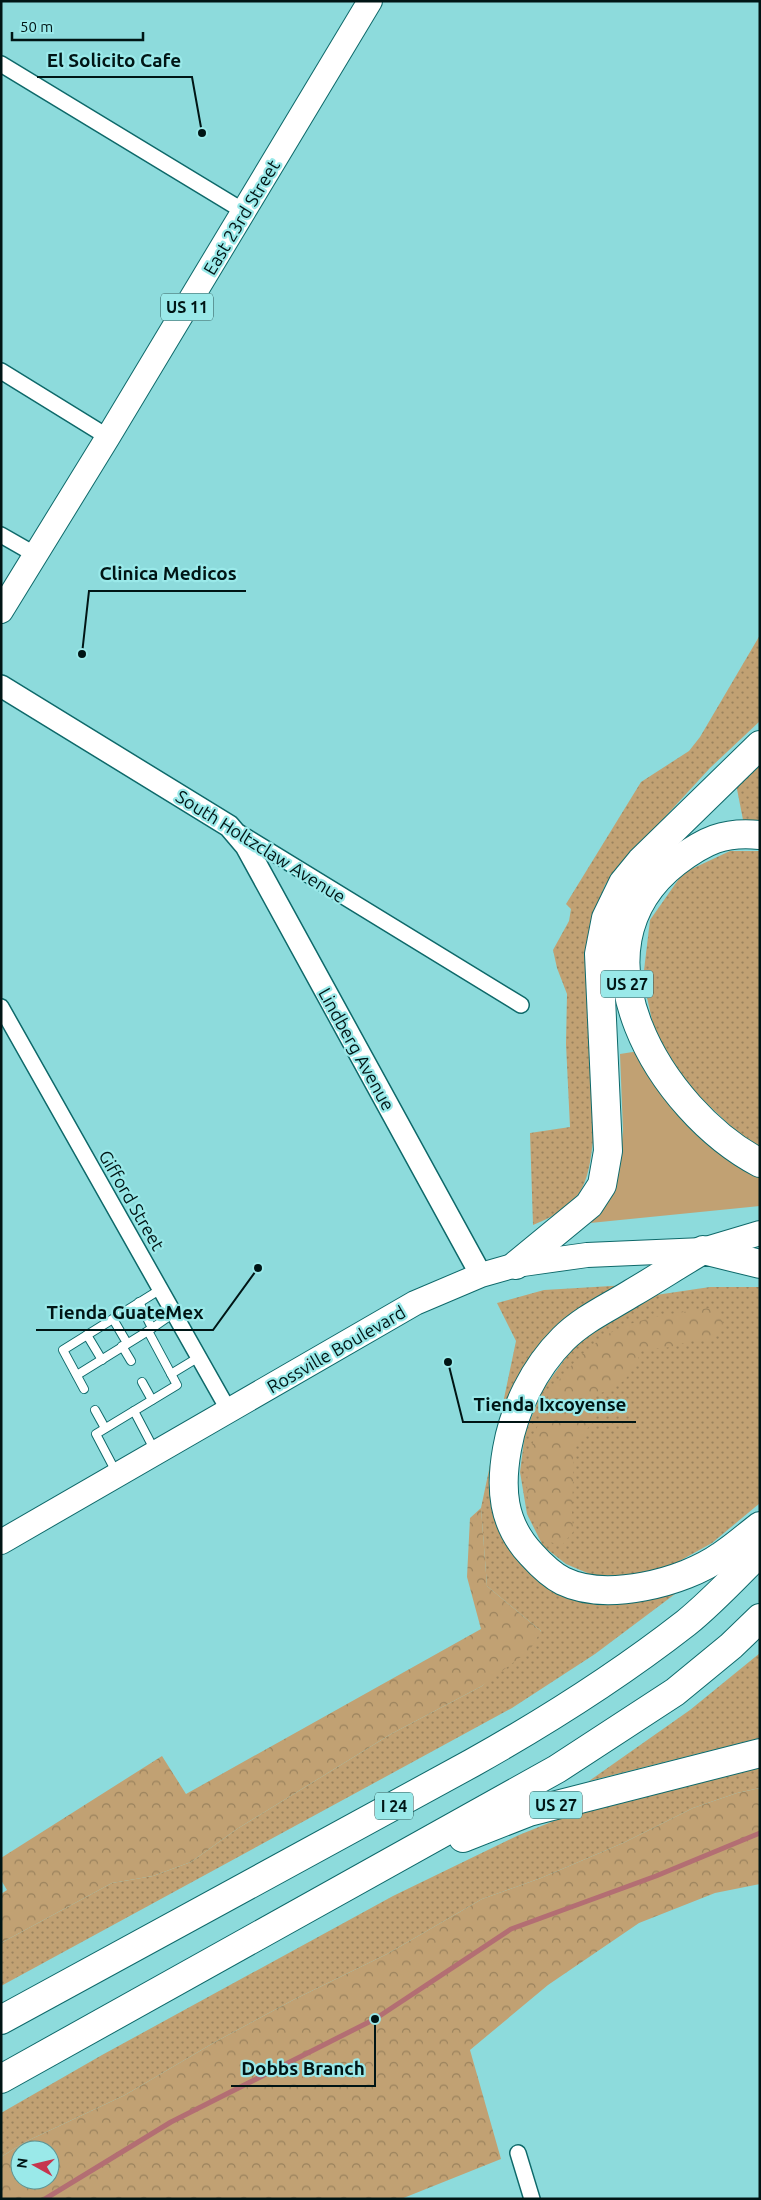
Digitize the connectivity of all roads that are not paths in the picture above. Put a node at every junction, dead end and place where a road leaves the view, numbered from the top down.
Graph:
1 (370, 1) edge
2 (1, 64) edge
3 (244, 212) junction
4 (1, 371) edge
5 (108, 437) junction
6 (1, 535) edge
7 (36, 555) junction
8 (1, 611) edge
9 (1, 686) edge
10 (760, 745) edge
11 (228, 826) junction
12 (760, 835) edge
13 (521, 1005) dead end
14 (1, 1007) edge
15 (760, 1163) edge
16 (760, 1233) edge
17 (703, 1250) junction
18 (760, 1264) edge
19 (516, 1265) junction
20 (481, 1275) junction
21 (160, 1289) junction
22 (139, 1302) junction
23 (174, 1313) junction
24 (113, 1319) junction
25 (150, 1329) junction
26 (87, 1335) junction
27 (125, 1345) junction
28 (199, 1357) junction
29 (102, 1360) junction
30 (131, 1361) dead end
31 (171, 1374) junction
32 (77, 1375) junction
33 (142, 1382) dead end
34 (84, 1389) dead end
35 (152, 1400) junction
36 (96, 1410) dead end
37 (229, 1410) junction
38 (134, 1411) junction
39 (105, 1428) junction
40 (156, 1452) junction
41 (118, 1476) junction
42 (760, 1526) edge
43 (1, 1542) edge
44 (760, 1552) edge
45 (760, 1618) edge
46 (760, 1753) edge
47 (359, 1879) junction
48 (1, 2020) edge
49 (1, 2079) edge
50 (518, 2152) dead end
51 (532, 2199) edge

1 - 3 main road, East 23rd Street / US 11
2 - 3 street
3 - 5 main road, East 23rd Street / US 11
4 - 5 street
5 - 7 main road, East 23rd Street / US 11
6 - 7 street
7 - 8 main road, East 23rd Street / US 11
9 - 11 main road, South Holtzclaw Avenue
10 - 19 highway
11 - 13 street, South Holtzclaw Avenue
11 - 20 main road, Lindberg Avenue
12 - 15 highway, US 27
14 - 21 street, Gifford Street
16 - 17 main road, Rossville Boulevard
17 - 18 highway, Rossville Boulevard
17 - 19 main road, Rossville Boulevard
17 - 42 highway
19 - 20 main road, Rossville Boulevard
20 - 37 main road, Rossville Boulevard
21 - 22 lane
21 - 23 street, Gifford Street
22 - 24 lane
22 - 25 lane
23 - 25 lane
23 - 28 street, Gifford Street
24 - 26 lane
24 - 27 lane
25 - 27 lane
25 - 31 lane
26 - 29 lane
26 - 32 lane
27 - 29 lane
27 - 30 lane
28 - 31 lane
28 - 37 street, Gifford Street
29 - 32 lane
31 - 35 lane
32 - 34 lane
33 - 35 lane
35 - 38 lane
36 - 39 lane
37 - 40 main road, Rossville Boulevard
38 - 39 lane
38 - 40 lane
39 - 41 lane
40 - 41 main road, Rossville Boulevard
41 - 43 main road, Rossville Boulevard
44 - 48 highway, I 24
45 - 47 highway, I 24
46 - 47 highway, US 27
47 - 49 highway, I 24
50 - 51 street

